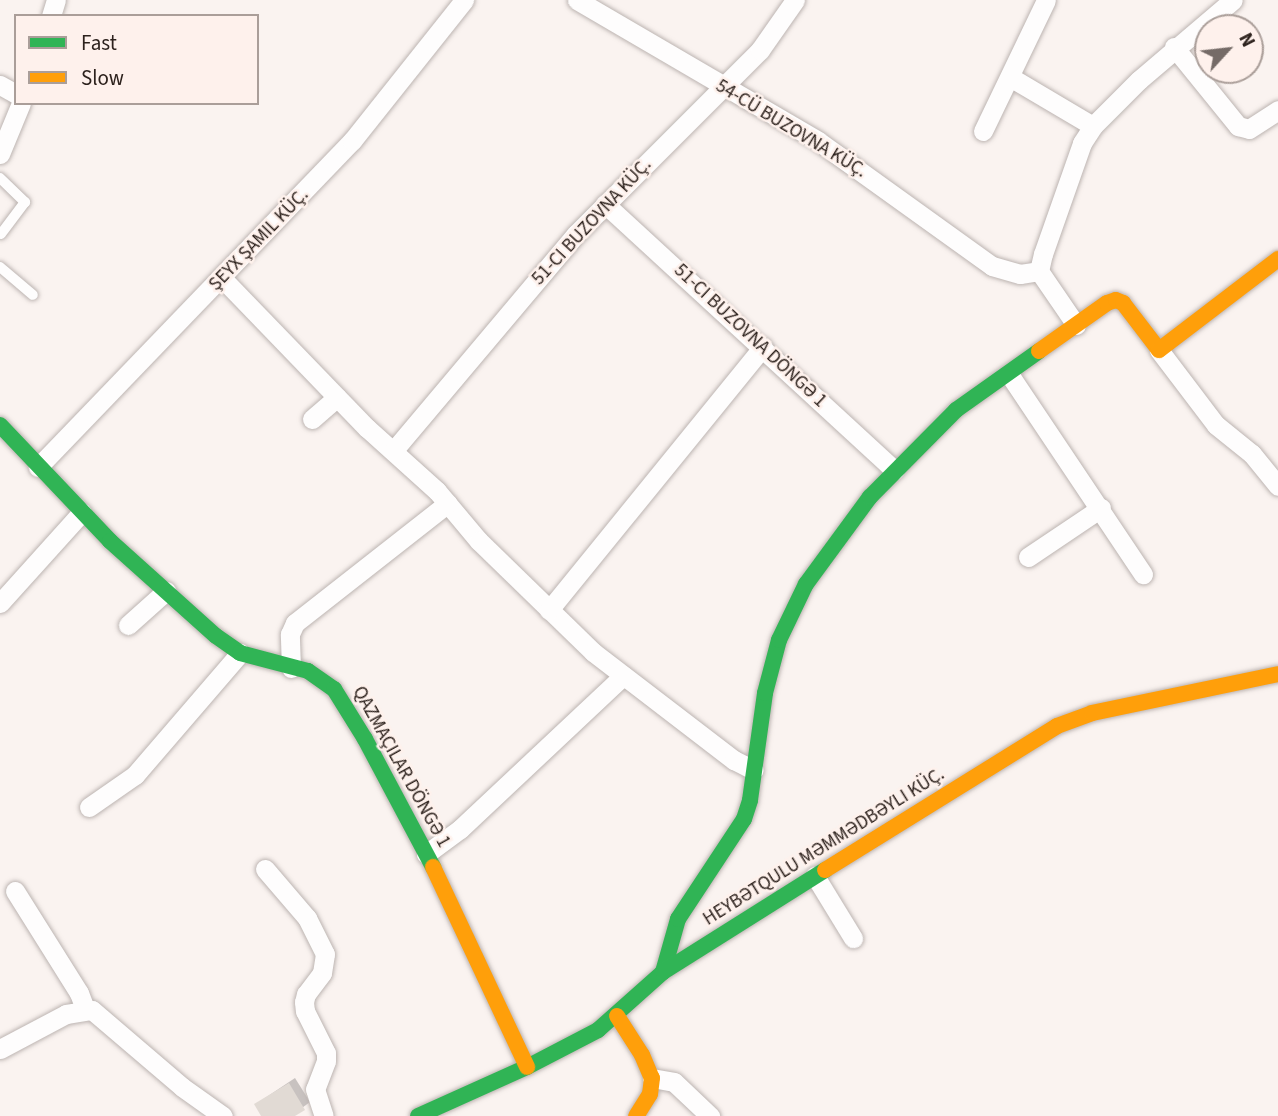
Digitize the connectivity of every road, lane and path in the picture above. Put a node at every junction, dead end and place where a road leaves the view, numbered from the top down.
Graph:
1 (464, 0) edge
2 (577, 0) edge
3 (796, 0) edge
4 (1046, 0) edge
5 (1233, 0) edge
6 (1174, 47) junction
7 (1010, 77) junction
8 (723, 87) junction
9 (20, 105) edge
10 (1278, 110) edge
11 (1093, 126) junction
12 (983, 131) dead end
13 (0, 154) edge
14 (0, 178) edge
15 (605, 204) junction
16 (1, 234) edge
17 (1278, 259) edge
18 (0, 267) edge
19 (1039, 271) junction
20 (222, 278) junction
21 (33, 295) dead end
22 (1076, 325) junction
23 (763, 347) junction
24 (1159, 350) junction
25 (1009, 374) junction
26 (337, 397) junction
27 (312, 419) dead end
28 (0, 425) edge
29 (394, 450) junction
30 (38, 467) junction
31 (894, 470) junction
32 (1278, 486) edge
33 (448, 503) junction
34 (1101, 508) junction
35 (82, 512) junction
36 (1028, 557) dead end
37 (1143, 574) dead end
38 (166, 591) junction
39 (0, 603) edge
40 (549, 610) junction
41 (128, 625) dead end
42 (240, 653) junction
43 (291, 668) junction
44 (1278, 674) edge
45 (623, 676) junction
46 (754, 770) junction
47 (89, 807) dead end
48 (426, 854) junction
49 (265, 869) dead end
50 (816, 876) junction
51 (15, 891) dead end
52 (853, 939) dead end
53 (663, 972) junction
54 (85, 1009) junction
55 (617, 1016) junction
56 (0, 1049) edge
57 (527, 1067) junction
58 (652, 1078) junction
59 (223, 1116) edge
60 (324, 1116) edge
61 (418, 1116) edge
62 (636, 1116) edge
63 (710, 1116) edge

1 - 20 street, ŞEYX ŞAMIL KÜÇ.
2 - 8 street, 54-CÜ BUZOVNA KÜÇ.
3 - 8 street, 51-CI BUZOVNA KÜÇ.
4 - 7 street
5 - 6 street
6 - 10 street
6 - 11 street
7 - 11 street
7 - 12 street
8 - 15 street, 51-CI BUZOVNA KÜÇ.
8 - 19 street, 54-CÜ BUZOVNA KÜÇ.
9 - 13 street
11 - 19 street
14 - 16 lane
15 - 23 street, 51-CI BUZOVNA DÖNGƏ 1
15 - 29 street, 51-CI BUZOVNA KÜÇ.
17 - 24 street
18 - 21 lane
19 - 22 street
20 - 26 street
20 - 30 street, ŞEYX ŞAMIL KÜÇ.
22 - 24 street
22 - 25 street
23 - 31 street, 51-CI BUZOVNA DÖNGƏ 1
23 - 40 street
24 - 32 street
25 - 31 street
25 - 34 street
26 - 27 street
26 - 29 street
28 - 30 street
29 - 33 street
30 - 35 street
31 - 46 street
33 - 40 street
33 - 43 street
34 - 36 street
34 - 37 street
35 - 38 street
35 - 39 street
38 - 41 street
38 - 42 street
40 - 45 street
42 - 43 street
42 - 47 street
43 - 48 street
44 - 50 street, HEYBƏTQULU MƏMMƏDBƏYLI KÜÇ.
45 - 46 street
45 - 48 street
46 - 53 street
48 - 57 street
49 - 60 street
50 - 52 street
50 - 53 street, HEYBƏTQULU MƏMMƏDBƏYLI KÜÇ.
51 - 54 street
53 - 55 street, HEYBƏTQULU MƏMMƏDBƏYLI KÜÇ.
54 - 56 street
54 - 59 street
55 - 57 street, HEYBƏTQULU MƏMMƏDBƏYLI KÜÇ.
55 - 58 street
57 - 61 street, HEYBƏTQULU MƏMMƏDBƏYLI KÜÇ.
58 - 62 street
58 - 63 street

